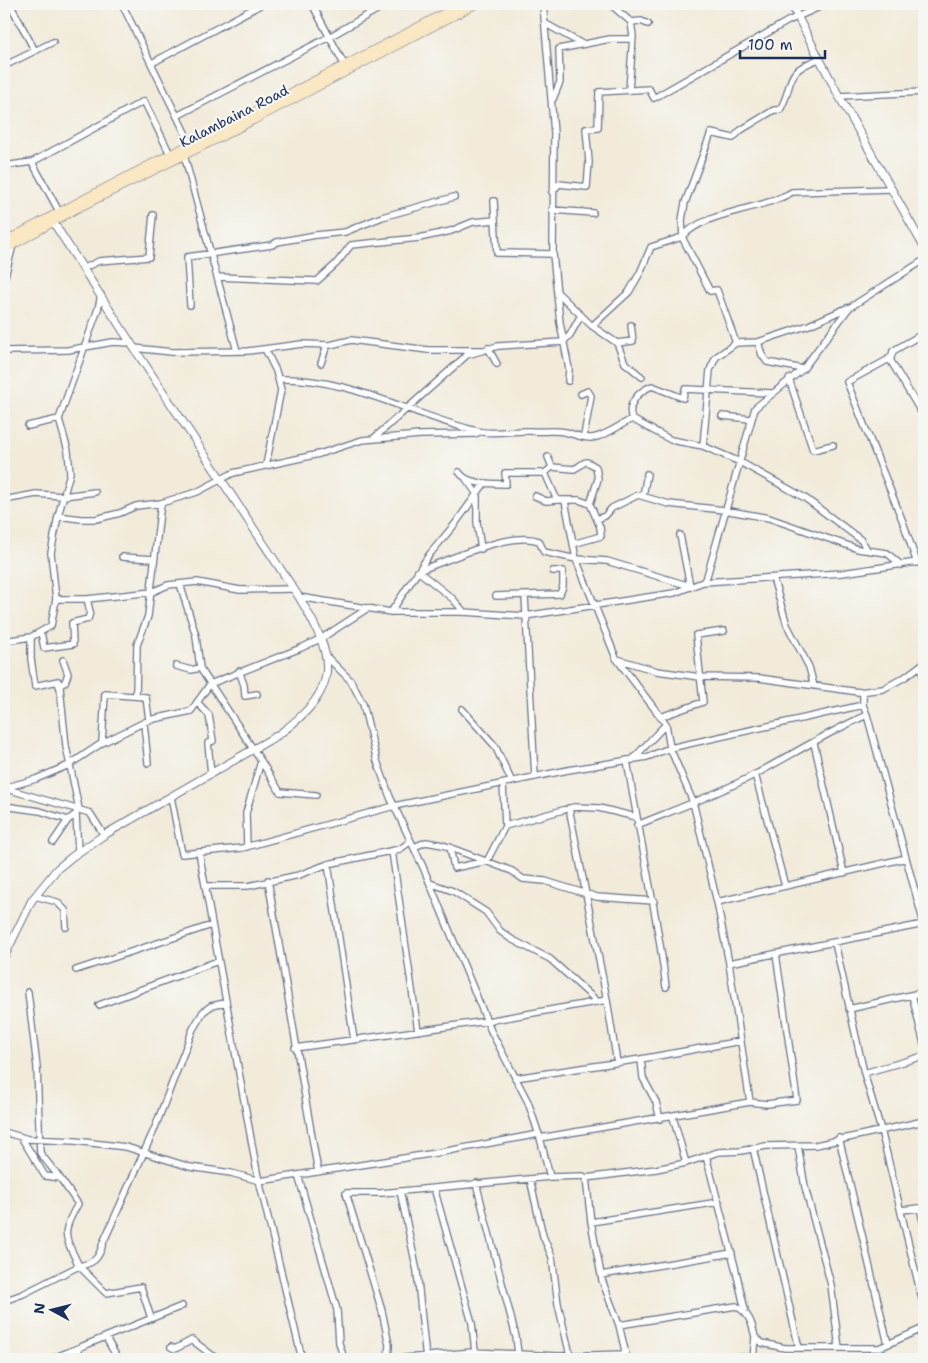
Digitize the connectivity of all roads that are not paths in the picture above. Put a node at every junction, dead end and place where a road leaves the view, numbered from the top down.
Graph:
1 (10, 4) edge
2 (122, 4) edge
3 (262, 4) edge
4 (312, 4) edge
5 (387, 4) edge
6 (461, 4) edge
7 (476, 4) edge
8 (543, 4) edge
9 (610, 4) edge
10 (791, 4) edge
11 (826, 4) edge
12 (798, 17) junction
13 (631, 22) junction
14 (546, 24) junction
15 (648, 24) dead end
16 (633, 36) junction
17 (329, 37) junction
18 (53, 42) dead end
19 (582, 44) junction
20 (35, 51) junction
21 (819, 59) junction
22 (152, 63) junction
23 (4, 66) edge
24 (345, 66) junction
25 (629, 90) junction
26 (924, 92) edge
27 (839, 96) junction
28 (552, 102) junction
29 (177, 116) junction
30 (191, 144) junction
31 (170, 154) junction
32 (184, 156) junction
33 (32, 162) junction
34 (4, 166) edge
35 (890, 189) junction
36 (552, 192) junction
37 (454, 197) dead end
38 (494, 201) dead end
39 (552, 210) junction
40 (593, 213) dead end
41 (60, 215) junction
42 (153, 215) dead end
43 (52, 220) junction
44 (495, 220) junction
45 (683, 236) junction
46 (4, 242) edge
47 (13, 245) junction
48 (924, 247) edge
49 (4, 250) edge
50 (210, 254) junction
51 (553, 254) junction
52 (924, 260) edge
53 (84, 268) junction
54 (217, 277) junction
55 (4, 280) edge
56 (557, 292) junction
57 (101, 295) junction
58 (190, 305) dead end
59 (849, 308) junction
60 (581, 316) junction
61 (630, 325) dead end
62 (592, 326) junction
63 (924, 333) edge
64 (563, 342) junction
65 (758, 342) junction
66 (617, 343) junction
67 (736, 343) junction
68 (132, 345) junction
69 (328, 345) junction
70 (84, 347) junction
71 (265, 349) junction
72 (485, 349) junction
73 (237, 351) junction
74 (4, 352) edge
75 (889, 358) junction
76 (321, 363) dead end
77 (497, 364) dead end
78 (803, 369) junction
79 (642, 377) dead end
80 (279, 379) junction
81 (789, 379) junction
82 (568, 381) dead end
83 (708, 389) junction
84 (772, 393) junction
85 (581, 394) dead end
86 (408, 408) junction
87 (722, 416) dead end
88 (924, 417) edge
89 (59, 419) junction
90 (632, 419) junction
91 (751, 419) junction
92 (28, 426) dead end
93 (479, 432) junction
94 (584, 436) junction
95 (373, 439) junction
96 (833, 445) dead end
97 (703, 446) junction
98 (548, 457) dead end
99 (740, 462) junction
100 (266, 465) junction
101 (552, 467) junction
102 (458, 472) dead end
103 (545, 473) junction
104 (647, 474) dead end
105 (221, 479) junction
106 (466, 480) junction
107 (484, 484) junction
108 (95, 492) dead end
109 (476, 494) junction
110 (63, 496) junction
111 (535, 496) dead end
112 (643, 496) junction
113 (4, 500) edge
114 (557, 500) junction
115 (565, 501) junction
116 (161, 504) junction
117 (590, 504) junction
118 (724, 510) junction
119 (58, 516) junction
120 (597, 518) junction
121 (680, 535) dead end
122 (573, 544) junction
123 (481, 548) junction
124 (867, 549) junction
125 (122, 557) dead end
126 (154, 559) junction
127 (576, 559) junction
128 (924, 561) edge
129 (917, 563) junction
130 (901, 565) junction
131 (418, 571) junction
132 (553, 571) dead end
133 (773, 578) junction
134 (703, 582) junction
135 (180, 584) junction
136 (690, 586) junction
137 (293, 589) junction
138 (152, 592) junction
139 (496, 596) dead end
140 (525, 596) junction
141 (299, 597) junction
142 (56, 599) junction
143 (87, 599) junction
144 (594, 604) junction
145 (368, 608) junction
146 (391, 612) junction
147 (464, 612) junction
148 (527, 616) junction
149 (724, 631) dead end
150 (41, 632) junction
151 (31, 637) junction
152 (322, 638) junction
153 (4, 641) edge
154 (327, 657) junction
155 (616, 658) junction
156 (63, 660) dead end
157 (923, 664) edge
158 (176, 666) dead end
159 (200, 668) junction
160 (239, 671) junction
161 (701, 677) junction
162 (924, 680) edge
163 (210, 684) junction
164 (59, 686) junction
165 (814, 686) junction
166 (863, 692) junction
167 (257, 694) dead end
168 (136, 696) junction
169 (198, 702) junction
170 (863, 705) junction
171 (462, 709) dead end
172 (867, 715) junction
173 (660, 717) junction
174 (147, 721) junction
175 (666, 724) junction
176 (102, 743) junction
177 (814, 743) junction
178 (670, 748) junction
179 (254, 749) junction
180 (629, 760) junction
181 (261, 761) junction
182 (148, 763) dead end
183 (69, 765) junction
184 (211, 774) junction
185 (756, 774) junction
186 (535, 777) junction
187 (512, 782) junction
188 (503, 784) junction
189 (4, 788) edge
190 (316, 795) dead end
191 (171, 797) junction
192 (693, 802) junction
193 (4, 806) edge
194 (394, 806) junction
195 (569, 808) junction
196 (77, 811) junction
197 (636, 817) junction
198 (68, 820) junction
199 (637, 825) junction
200 (505, 826) junction
201 (104, 835) junction
202 (411, 841) junction
203 (53, 842) dead end
204 (247, 847) junction
205 (414, 847) junction
206 (450, 847) junction
207 (392, 851) junction
208 (199, 852) junction
209 (78, 853) junction
210 (906, 858) junction
211 (487, 861) junction
212 (328, 864) junction
213 (844, 872) junction
214 (268, 880) junction
215 (430, 883) junction
216 (205, 886) junction
217 (785, 886) junction
218 (586, 895) junction
219 (35, 896) junction
220 (654, 901) junction
221 (717, 902) junction
222 (924, 924) edge
223 (212, 925) junction
224 (66, 927) dead end
225 (835, 943) junction
226 (776, 954) junction
227 (4, 956) edge
228 (218, 961) junction
229 (729, 963) junction
230 (76, 970) dead end
231 (666, 987) dead end
232 (28, 992) dead end
233 (924, 992) edge
234 (912, 995) junction
235 (607, 1000) junction
236 (598, 1002) junction
237 (226, 1003) junction
238 (99, 1005) dead end
239 (608, 1008) junction
240 (849, 1009) junction
241 (487, 1021) junction
242 (418, 1031) junction
243 (354, 1040) junction
244 (741, 1041) junction
245 (924, 1044) edge
246 (295, 1048) junction
247 (924, 1056) edge
248 (641, 1059) junction
249 (617, 1063) junction
250 (864, 1073) junction
251 (515, 1078) junction
252 (750, 1102) junction
253 (673, 1117) junction
254 (660, 1119) junction
255 (924, 1121) edge
256 (881, 1130) junction
257 (4, 1132) edge
258 (540, 1136) junction
259 (21, 1137) junction
260 (839, 1138) junction
261 (39, 1140) junction
262 (798, 1146) junction
263 (753, 1148) junction
264 (143, 1152) junction
265 (706, 1156) junction
266 (686, 1163) junction
267 (318, 1172) junction
268 (298, 1175) junction
269 (550, 1177) junction
270 (60, 1178) junction
271 (586, 1178) junction
272 (530, 1179) junction
273 (260, 1181) junction
274 (476, 1182) junction
275 (434, 1188) junction
276 (400, 1191) junction
277 (719, 1202) junction
278 (900, 1210) junction
279 (590, 1222) junction
280 (924, 1226) edge
281 (732, 1253) junction
282 (79, 1266) junction
283 (601, 1275) junction
284 (4, 1301) edge
285 (182, 1306) dead end
286 (924, 1306) edge
287 (745, 1310) junction
288 (151, 1318) junction
289 (619, 1325) junction
290 (924, 1328) edge
291 (755, 1337) junction
292 (106, 1338) junction
293 (888, 1344) junction
294 (171, 1347) dead end
295 (799, 1348) junction
296 (839, 1348) junction
297 (78, 1349) junction
298 (475, 1352) junction
299 (518, 1354) junction
300 (570, 1355) junction
301 (544, 1357) edge
302 (582, 1357) edge
303 (626, 1357) edge
304 (426, 1358) edge
305 (51, 1359) edge
306 (81, 1359) edge
307 (118, 1359) edge
308 (217, 1359) edge
309 (302, 1359) edge
310 (344, 1359) edge
311 (388, 1359) edge
312 (395, 1359) edge
313 (710, 1359) edge
314 (753, 1359) edge

1 - 20 street
2 - 22 street
3 - 22 street
4 - 17 street
5 - 17 street
6 - 24 main road
7 - 32 main road, Kalambaina Road
8 - 14 street
9 - 13 street
10 - 12 street
11 - 12 street
12 - 21 street
12 - 25 street
13 - 15 street
13 - 16 street
14 - 19 street
14 - 28 street
16 - 19 street
16 - 25 street
17 - 24 street
17 - 29 street
18 - 20 street
19 - 28 street
20 - 23 street
21 - 27 street
21 - 45 street
22 - 29 street
24 - 30 main road
25 - 36 street
26 - 27 street
27 - 35 street
28 - 36 street
29 - 30 street
30 - 31 main road
31 - 33 street
31 - 41 main road
32 - 41 main road, Kalambaina Road
32 - 50 street
33 - 34 street
33 - 41 street
35 - 45 street
35 - 48 street
36 - 39 street
37 - 50 street
38 - 44 street
39 - 40 street
39 - 51 street
41 - 43 main road, Kalambaina Road
42 - 53 street
43 - 46 main road
43 - 47 main road, Kalambaina Road
43 - 53 street
44 - 51 street
44 - 54 street
45 - 62 street
45 - 67 street
47 - 49 main road, Kalambaina Road
47 - 55 street
50 - 54 street
50 - 58 street
51 - 56 street
52 - 59 street
53 - 57 street
54 - 73 street
56 - 60 street
56 - 64 street
57 - 68 street
57 - 70 street
59 - 65 street
59 - 78 street
60 - 62 street
60 - 64 street
61 - 66 street
62 - 66 street
63 - 75 street
64 - 72 street
64 - 82 street
65 - 67 street
65 - 78 street
66 - 79 street
67 - 83 street
68 - 70 street
68 - 73 street
68 - 105 street
69 - 71 street
69 - 72 street
69 - 76 street
70 - 74 street
70 - 89 street
71 - 73 street
71 - 80 street
72 - 77 street
72 - 86 street
75 - 88 street
75 - 129 street
78 - 81 street
80 - 86 street
80 - 100 street
81 - 84 street
81 - 96 street
83 - 84 street
83 - 90 street
83 - 97 street
84 - 91 street
85 - 94 street
86 - 93 street
86 - 95 street
87 - 91 street
89 - 92 street
89 - 110 street
90 - 94 street
90 - 97 street
91 - 99 street
93 - 94 street
93 - 95 street
95 - 100 street
97 - 99 street
98 - 101 street
99 - 118 street
99 - 124 street
100 - 105 street
101 - 103 street
101 - 117 street
102 - 106 street
103 - 107 street
103 - 114 street
104 - 112 street
105 - 116 street
105 - 137 street
106 - 107 street
106 - 109 street
107 - 109 street
108 - 110 street
109 - 123 street
109 - 131 street
110 - 113 street
110 - 119 street
111 - 114 street
112 - 118 street
112 - 120 street
114 - 115 street
115 - 117 street
115 - 122 street
116 - 119 street
116 - 126 street
117 - 120 street
118 - 124 street
118 - 134 street
119 - 142 street
120 - 122 street
121 - 136 street
122 - 127 street
123 - 127 street
123 - 131 street
124 - 130 street
125 - 126 street
126 - 138 street
127 - 136 street
127 - 144 street
128 - 129 street
129 - 130 street
130 - 133 street
131 - 146 street
131 - 147 street
132 - 140 street
133 - 134 street
133 - 165 street
134 - 136 street
135 - 137 street
135 - 138 street
135 - 159 street
136 - 144 street
137 - 141 street
138 - 143 street
138 - 168 street
139 - 140 street
140 - 148 street
141 - 145 street
141 - 152 street
142 - 143 street
142 - 150 street
143 - 150 street
144 - 148 street
144 - 155 street
145 - 146 street
145 - 152 street
146 - 147 street
147 - 148 street
148 - 186 street
149 - 161 street
150 - 151 street
151 - 153 street
151 - 164 street
152 - 154 street
152 - 160 street
154 - 179 street
154 - 194 street
155 - 161 street
155 - 173 street
156 - 164 street
157 - 162 street
157 - 166 street
158 - 159 street
159 - 163 street
160 - 163 street
160 - 167 street
161 - 165 street
161 - 173 street
163 - 169 street
163 - 179 street
164 - 183 street
165 - 166 street
166 - 170 street
168 - 174 street
168 - 176 street
169 - 174 street
169 - 184 street
170 - 172 street
170 - 178 street
171 - 187 street
172 - 177 street
172 - 210 street
173 - 175 street
174 - 176 street
174 - 182 street
175 - 178 street
175 - 180 street
176 - 183 street
177 - 185 street
177 - 213 street
178 - 180 street
178 - 192 street
179 - 181 street
179 - 184 street
180 - 186 street
180 - 197 street
181 - 190 street
181 - 204 street
183 - 189 street
183 - 196 street
184 - 191 street
185 - 192 street
185 - 217 street
186 - 187 street
187 - 188 street
188 - 194 street
188 - 200 street
189 - 196 street
191 - 201 street
191 - 208 street
192 - 199 street
192 - 221 street
193 - 198 street
194 - 202 street
194 - 204 street
195 - 197 street
195 - 200 street
195 - 218 street
196 - 198 street
196 - 201 street
196 - 209 street
197 - 199 street
198 - 203 street
199 - 220 street
200 - 211 street
201 - 209 street
202 - 205 street
202 - 207 street
204 - 208 street
205 - 206 street
205 - 215 street
206 - 211 street
206 - 211 street
207 - 212 street
207 - 242 street
208 - 216 street
209 - 219 street
210 - 213 street
210 - 222 street
211 - 218 street
212 - 214 street
212 - 243 street
213 - 217 street
214 - 216 street
214 - 246 street
215 - 236 street
215 - 241 street
216 - 223 street
217 - 221 street
218 - 220 street
218 - 235 street
219 - 224 street
219 - 227 street
220 - 231 street
221 - 229 street
222 - 225 street
223 - 228 street
223 - 230 street
225 - 226 street
225 - 240 street
226 - 229 street
226 - 252 street
228 - 237 street
228 - 238 street
229 - 244 street
232 - 261 street
233 - 234 street
234 - 240 street
234 - 245 street
235 - 236 street
235 - 239 street
236 - 239 street
236 - 241 street
237 - 264 street
237 - 273 street
239 - 249 street
240 - 250 street
241 - 242 street
241 - 251 street
242 - 243 street
243 - 246 street
244 - 248 street
244 - 252 street
246 - 267 street
247 - 250 street
248 - 249 street
248 - 254 street
249 - 251 street
250 - 256 street
251 - 258 street
252 - 253 street
253 - 254 street
253 - 266 street
254 - 258 street
255 - 256 street
256 - 260 street
256 - 278 street
257 - 259 street
258 - 267 street
258 - 269 street
259 - 261 street
259 - 270 street
260 - 262 street
260 - 293 street
261 - 264 street
261 - 270 street
262 - 263 street
262 - 296 street
263 - 265 street
263 - 295 street
264 - 273 street
264 - 282 street
265 - 266 street
265 - 277 street
266 - 271 street
267 - 268 street
268 - 273 street
268 - 310 street
269 - 271 street
269 - 272 street
270 - 282 street
271 - 279 street
272 - 274 street
272 - 300 street
273 - 309 street
274 - 275 street
274 - 299 street
275 - 276 street
275 - 298 street
276 - 304 street
276 - 311 street
277 - 279 street
277 - 281 street
278 - 280 street
278 - 286 street
279 - 283 street
281 - 283 street
281 - 287 street
282 - 284 street
282 - 288 street
283 - 289 street
285 - 288 street
287 - 289 street
287 - 291 street
288 - 292 street
289 - 303 street
290 - 293 street
291 - 295 street
291 - 314 street
292 - 297 street
292 - 307 street
293 - 296 street
294 - 308 street
295 - 296 street
297 - 305 street
297 - 306 street
298 - 299 street
298 - 304 street
299 - 301 street
300 - 301 street
300 - 302 street
302 - 303 street
304 - 312 street
313 - 314 street

